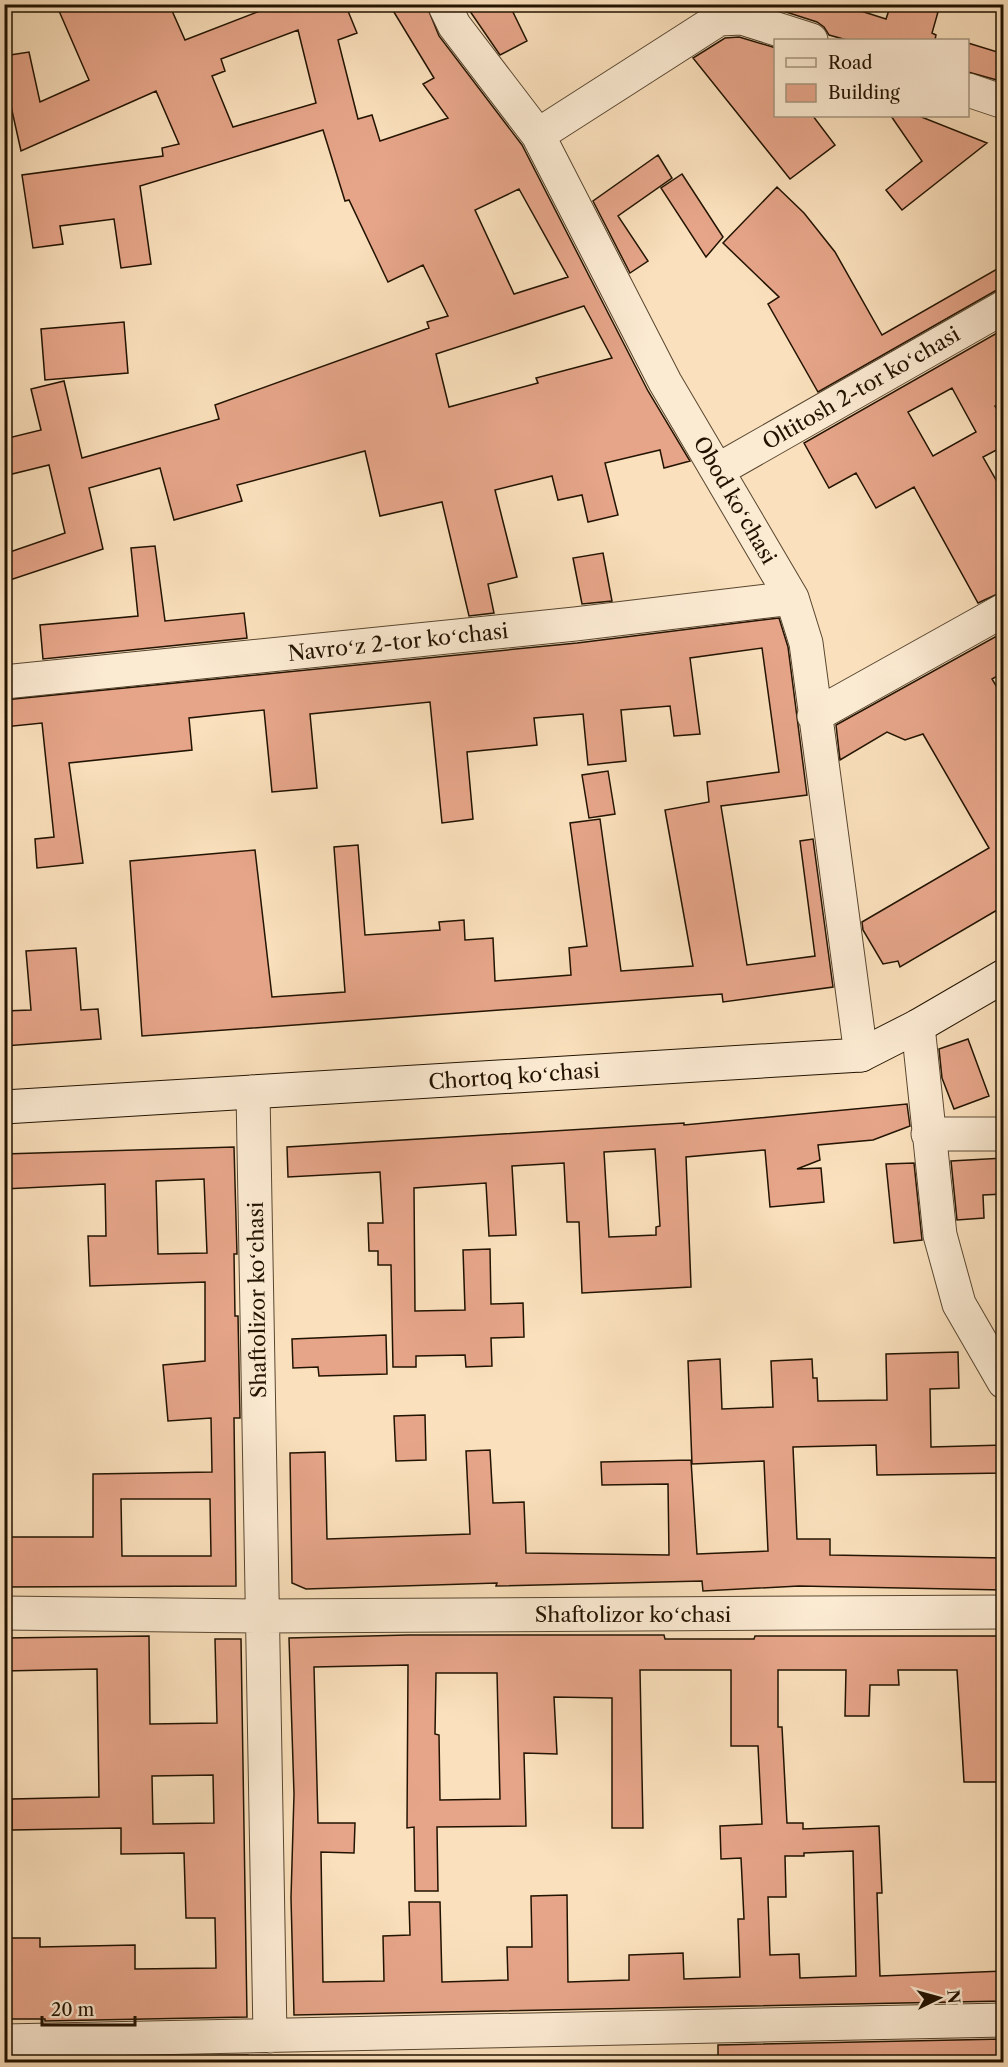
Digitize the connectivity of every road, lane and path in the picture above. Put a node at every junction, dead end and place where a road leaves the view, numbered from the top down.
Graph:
1 (444, 4) edge
2 (808, 39) edge
3 (969, 90) edge
4 (1004, 102) edge
5 (538, 135) junction
6 (1004, 307) edge
7 (718, 470) junction
8 (792, 598) junction
9 (1004, 610) edge
10 (4, 682) edge
11 (814, 716) junction
12 (1004, 976) edge
13 (918, 1026) junction
14 (861, 1054) junction
15 (254, 1092) junction
16 (4, 1107) edge
17 (928, 1134) junction
18 (1004, 1134) edge
19 (1004, 1382) edge
20 (1004, 1612) edge
21 (4, 1613) edge
22 (263, 1616) junction
23 (1004, 2020) edge
24 (270, 2036) junction
25 (4, 2041) edge

1 - 5 street, Obod koʻchasi
2 - 5 street
3 - 4 street
5 - 7 street, Obod koʻchasi
6 - 7 street, Oltitosh 2-tor koʻchasi
7 - 8 street, Obod koʻchasi
8 - 10 street, Navroʻz 2-tor koʻchasi
8 - 11 street, Obod koʻchasi
9 - 11 street
11 - 14 street, Obod koʻchasi
12 - 13 street, Chortoq koʻchasi
13 - 14 street, Chortoq koʻchasi
13 - 17 street
14 - 15 street, Chortoq koʻchasi
15 - 16 street, Chortoq koʻchasi
15 - 22 street, Shaftolizor koʻchasi
17 - 18 street
17 - 19 street
20 - 22 street, Shaftolizor koʻchasi
21 - 22 street, Shaftolizor koʻchasi
22 - 24 street, Shaftolizor koʻchasi
23 - 24 street
24 - 25 street

